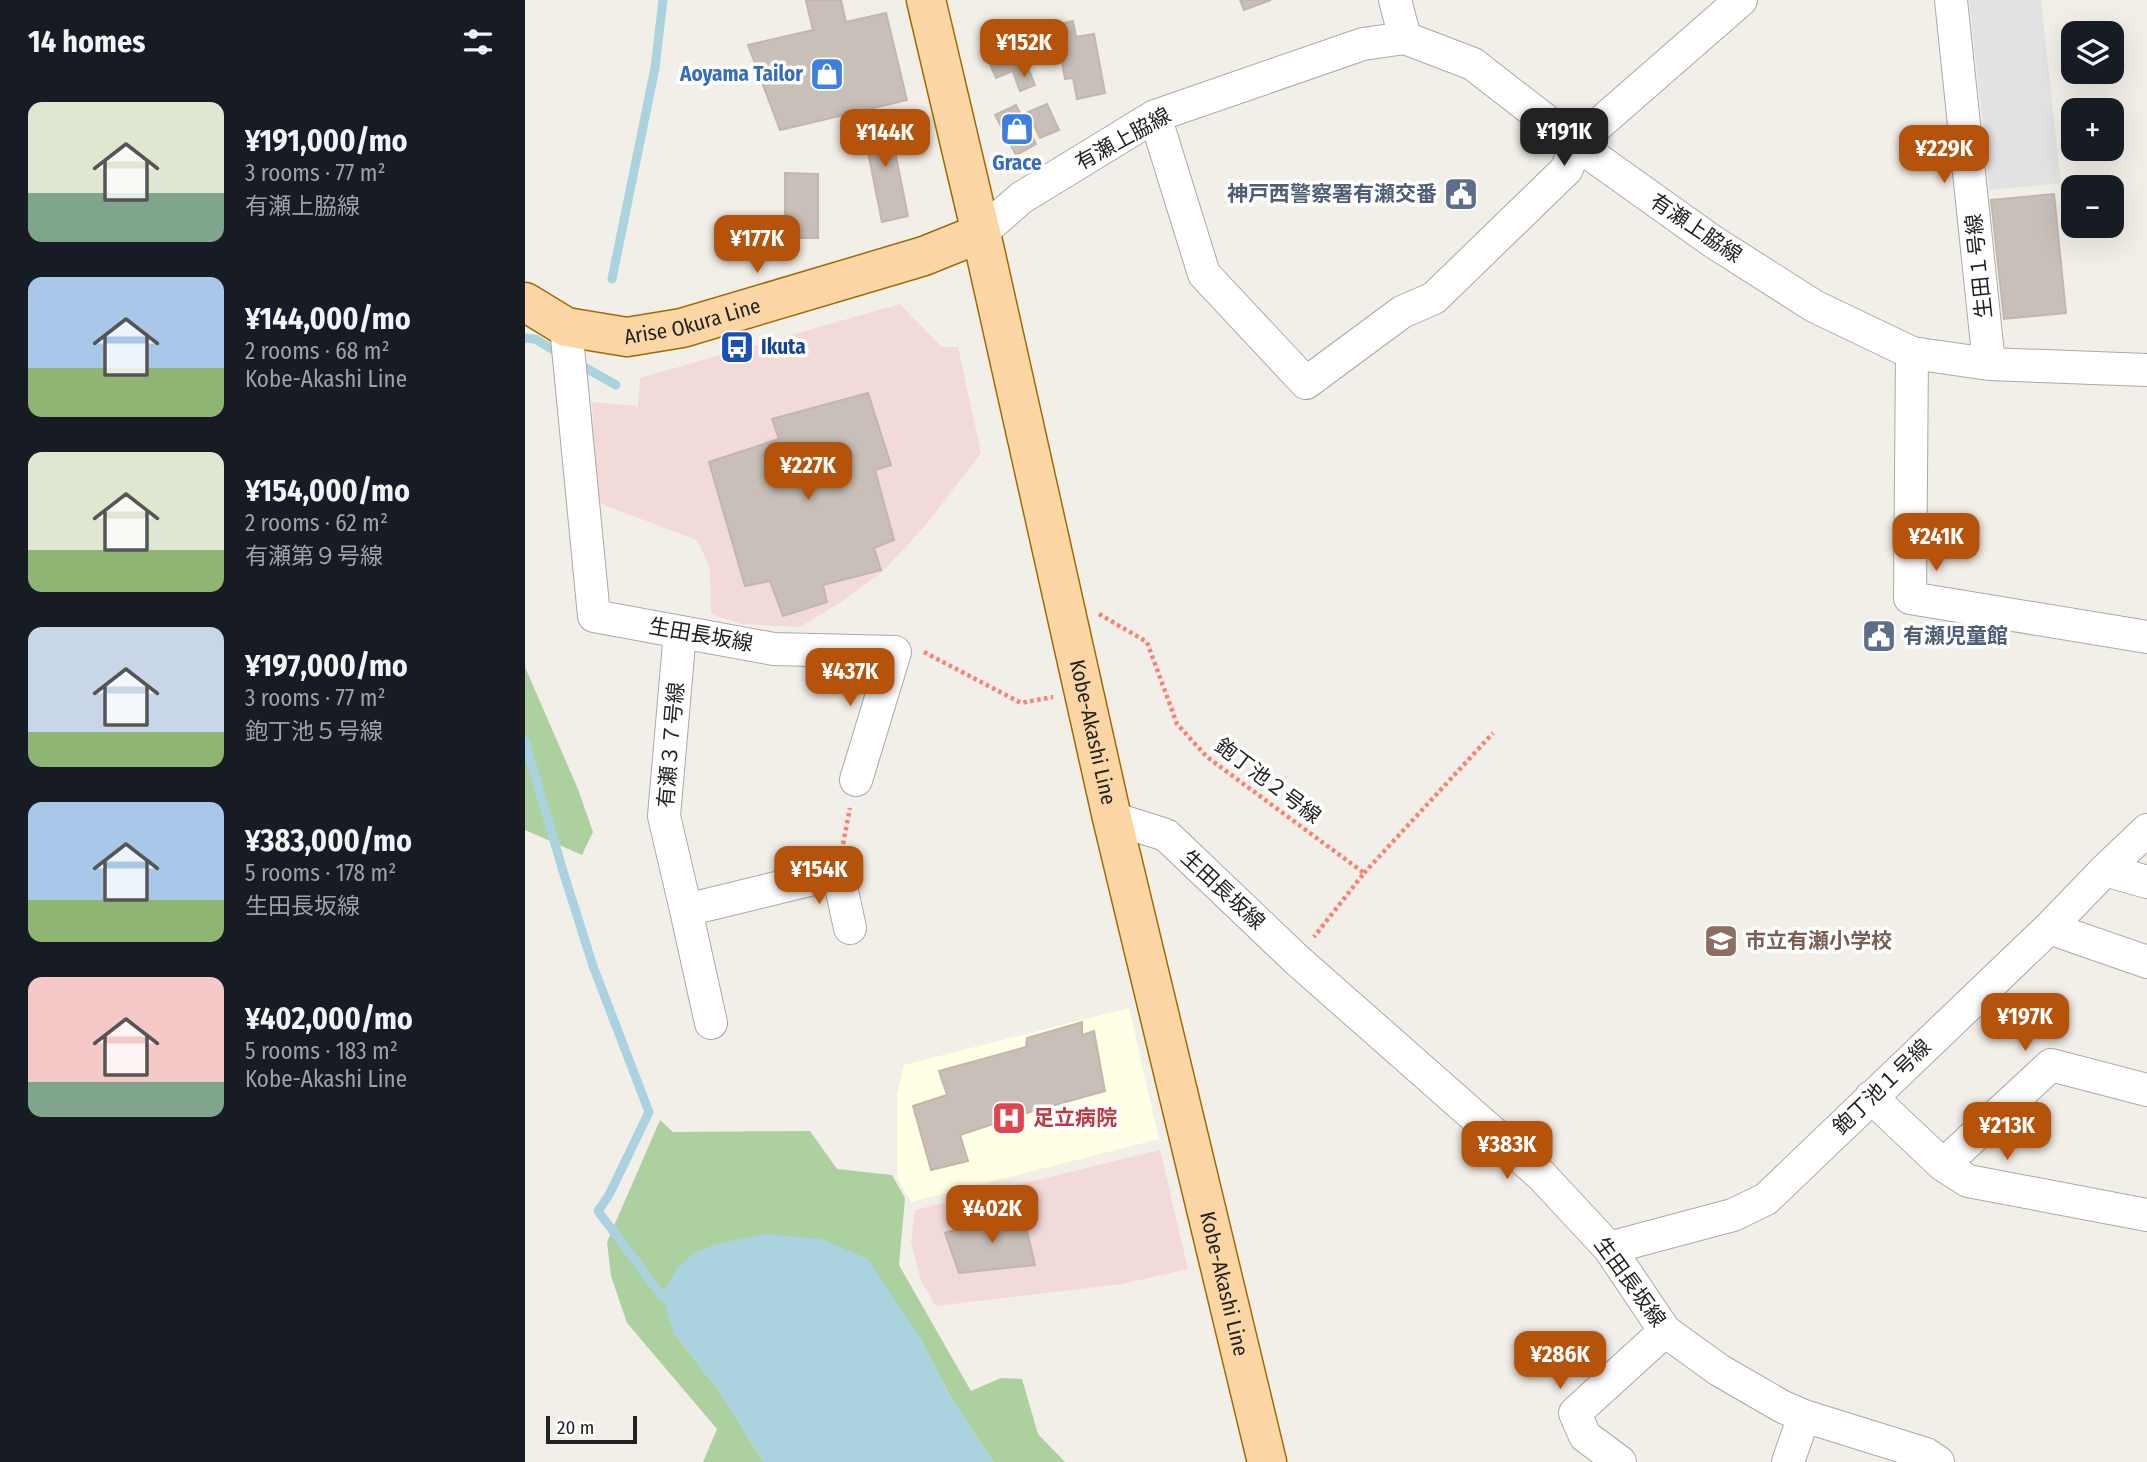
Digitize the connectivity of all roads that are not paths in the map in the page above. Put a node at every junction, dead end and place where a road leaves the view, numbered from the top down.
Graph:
1 (926, 0) edge
2 (1395, 0) edge
3 (1741, 0) edge
4 (1951, 0) edge
5 (1405, 38) junction
6 (1155, 116) junction
7 (1576, 144) junction
8 (981, 233) junction
9 (525, 302) edge
10 (566, 327) junction
11 (1912, 353) junction
12 (1989, 364) junction
13 (2147, 370) edge
14 (681, 632) junction
15 (2147, 637) edge
16 (856, 780) road end
17 (1112, 818) junction
18 (2147, 830) edge
19 (2105, 870) junction
20 (2147, 882) edge
21 (686, 910) junction
22 (850, 928) dead end
23 (2049, 929) junction
24 (2147, 962) edge
25 (711, 1023) dead end
26 (2147, 1090) edge
27 (1871, 1097) junction
28 (1943, 1165) junction
29 (2147, 1215) edge
30 (1609, 1248) junction
31 (1665, 1331) junction
32 (1804, 1416) junction
33 (1267, 1462) edge
34 (1620, 1462) edge
35 (1788, 1462) edge
36 (1938, 1462) edge

1 - 8 main road, Kobe-Akashi Line
2 - 5 street
3 - 7 street
4 - 12 street, 生田１号線
5 - 6 street, 有瀬上脇線
5 - 7 street, 有瀬上脇線
6 - 7 street
6 - 8 street, 有瀬上脇線
7 - 11 street, 有瀬上脇線
8 - 10 main road, Arise Okura Line
8 - 17 main road, Kobe-Akashi Line
9 - 10 main road, Arise Okura Line
10 - 14 street, 生田長坂線
11 - 12 street, 有瀬上脇線
11 - 15 street
12 - 13 street, 有瀬上脇線
14 - 16 street, 生田長坂線
14 - 21 street, 有瀬３７号線
17 - 30 street, 生田長坂線
17 - 33 main road, Kobe-Akashi Line
18 - 19 street, 鉋丁池１号線
19 - 20 street
19 - 23 street, 鉋丁池１号線
21 - 22 street
21 - 25 street, 有瀬３７号線
23 - 24 street
23 - 27 street, 鉋丁池１号線
26 - 28 street
27 - 28 street
27 - 30 street, 鉋丁池１号線
28 - 29 street
30 - 31 street, 生田長坂線
31 - 32 street, 生田長坂線
31 - 34 street
32 - 35 street
32 - 36 street, 生田長坂線

